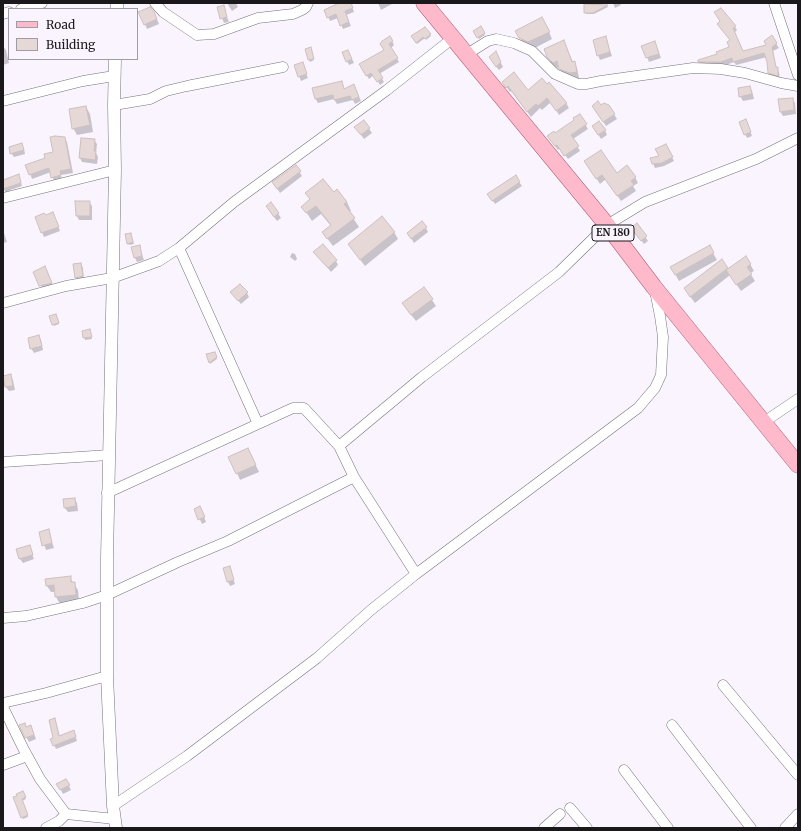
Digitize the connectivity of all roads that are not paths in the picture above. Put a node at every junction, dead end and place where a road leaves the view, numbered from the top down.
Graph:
1 (42, 3) edge
2 (155, 3) edge
3 (308, 3) edge
4 (424, 3) edge
5 (774, 3) edge
6 (24, 8) edge
7 (453, 38) junction
8 (467, 54) junction
9 (115, 60) edge
10 (284, 67) dead end
11 (798, 75) edge
12 (114, 76) junction
13 (798, 86) edge
14 (3, 101) edge
15 (114, 105) junction
16 (798, 138) edge
17 (114, 170) junction
18 (3, 198) edge
19 (607, 225) junction
20 (179, 248) junction
21 (112, 278) junction
22 (654, 287) junction
23 (3, 303) edge
24 (798, 399) edge
25 (764, 422) junction
26 (258, 424) junction
27 (339, 446) junction
28 (109, 455) junction
29 (3, 462) edge
30 (798, 465) edge
31 (354, 477) junction
32 (108, 493) junction
33 (416, 574) junction
34 (107, 595) junction
35 (3, 618) edge
36 (107, 676) junction
37 (723, 684) dead end
38 (3, 703) edge
39 (3, 707) edge
40 (672, 725) dead end
41 (27, 756) junction
42 (3, 766) edge
43 (624, 770) dead end
44 (798, 775) edge
45 (112, 806) junction
46 (570, 808) dead end
47 (66, 814) junction
48 (560, 814) dead end
49 (798, 814) edge
50 (115, 824) edge
51 (46, 828) edge
52 (544, 828) edge
53 (587, 828) edge
54 (668, 828) edge
55 (752, 828) edge
56 (785, 828) edge

1 - 6 street
2 - 3 street
4 - 7 main road, EN 180
5 - 11 street
7 - 8 main road, EN 180
7 - 20 street
8 - 13 street
8 - 19 main road, EN 180
9 - 12 street
10 - 15 street
12 - 14 street
12 - 15 street
15 - 17 street
16 - 19 street
17 - 18 street
17 - 21 street
19 - 22 main road, EN 180
19 - 27 street
20 - 21 street
20 - 26 street
21 - 23 street
21 - 28 street
22 - 25 main road, EN 180
22 - 33 street
24 - 25 street
25 - 30 main road, EN 180
26 - 27 street
26 - 32 street
27 - 31 street
28 - 29 street
28 - 32 street
31 - 33 street
31 - 34 street
32 - 34 street
33 - 45 street
34 - 35 street
34 - 36 street
36 - 38 street
36 - 45 street
37 - 44 street
39 - 41 street
40 - 55 street
41 - 42 street
41 - 47 street
43 - 54 street
45 - 50 street
46 - 53 street
47 - 50 street
47 - 51 street
48 - 52 street
49 - 56 street

